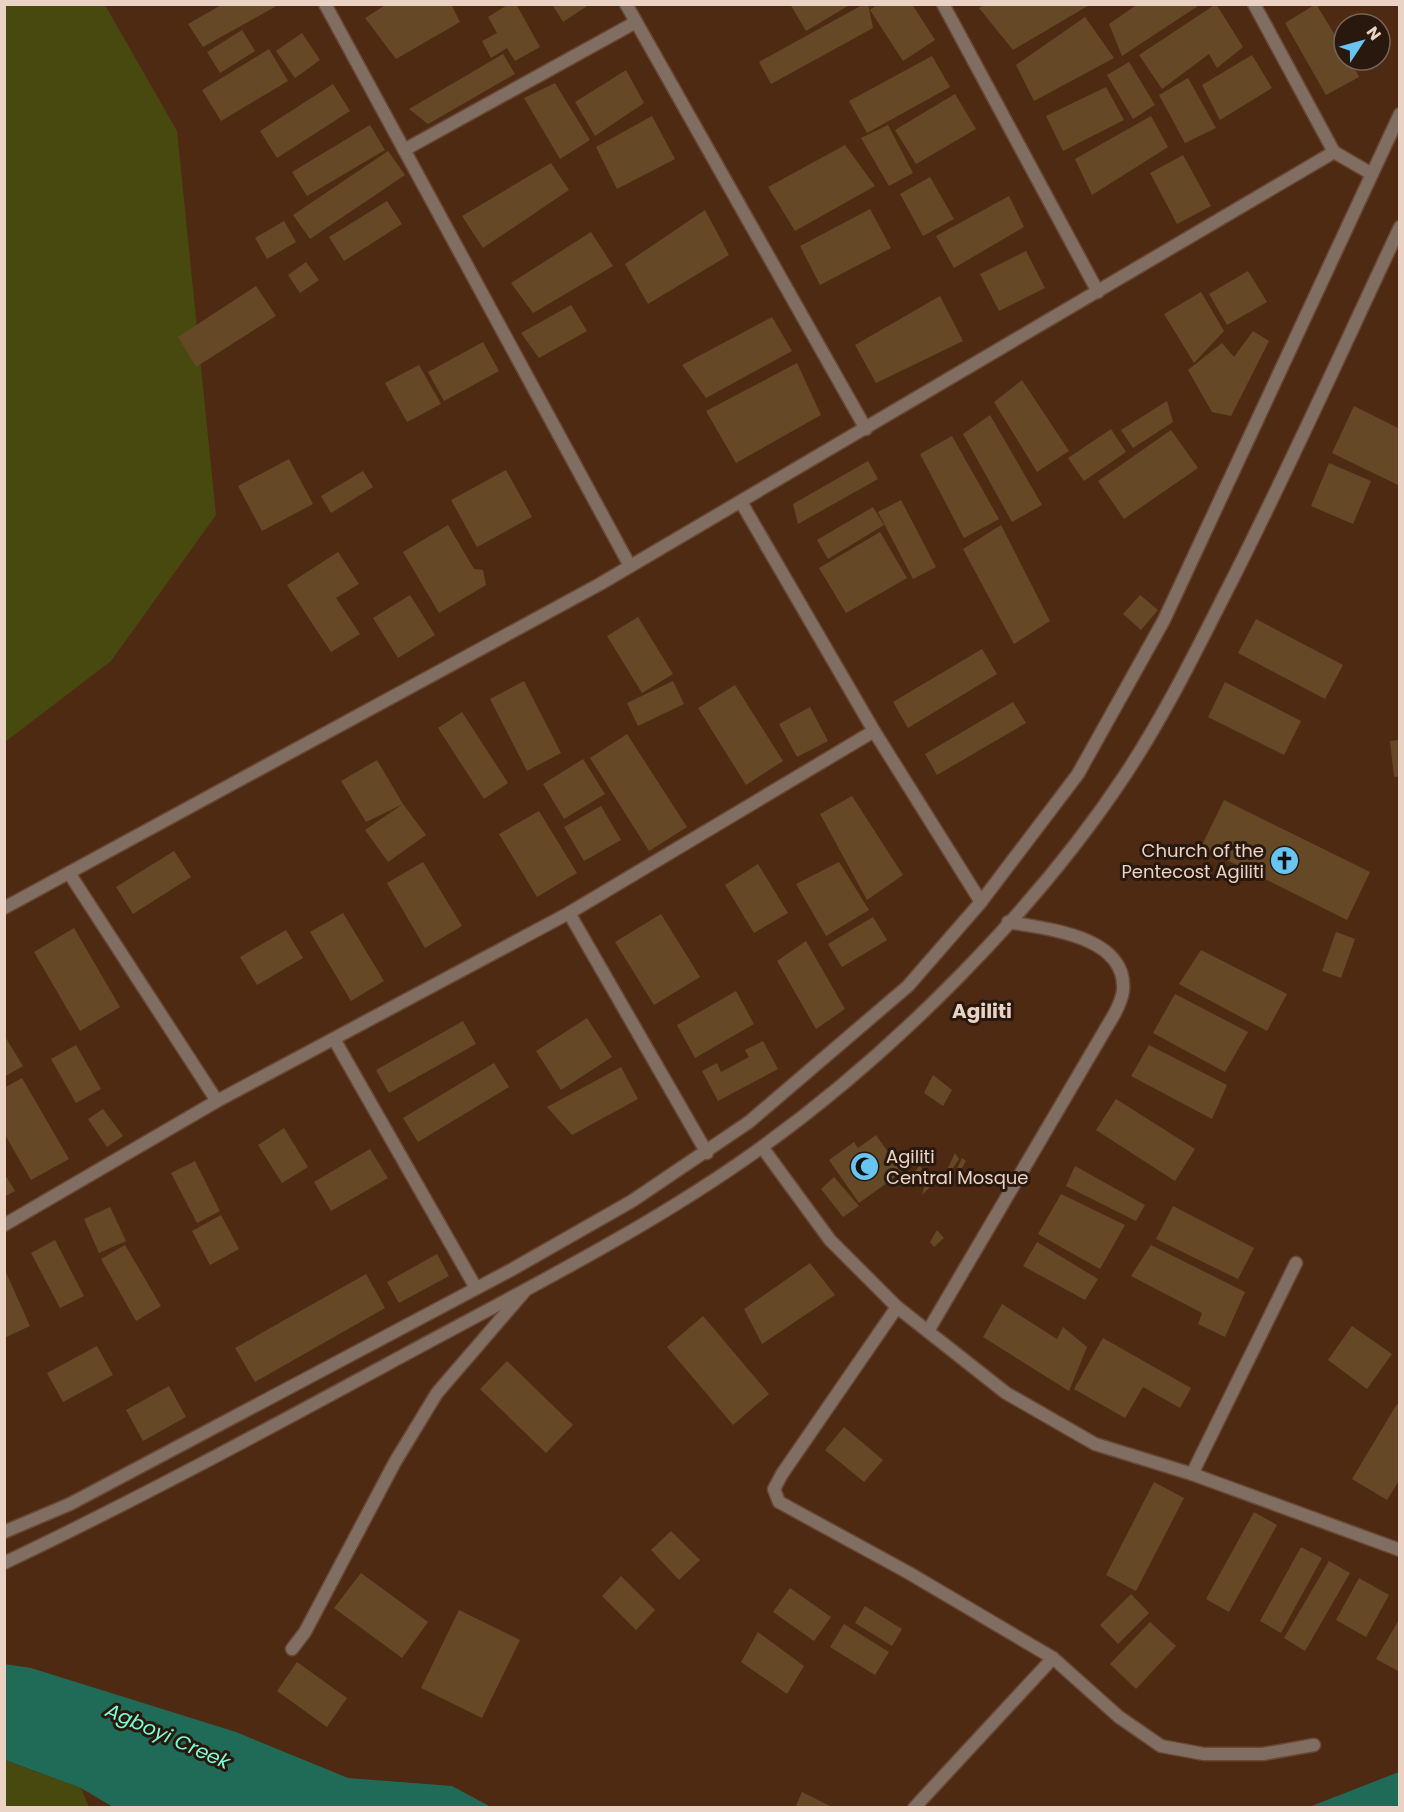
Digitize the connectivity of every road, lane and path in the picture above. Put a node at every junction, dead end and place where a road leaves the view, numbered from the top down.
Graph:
1 (325, 4) edge
2 (626, 4) edge
3 (943, 4) edge
4 (1254, 4) edge
5 (636, 22) junction
6 (1400, 114) edge
7 (404, 150) junction
8 (1334, 152) junction
9 (1372, 174) junction
10 (1400, 227) edge
11 (1098, 292) junction
12 (866, 429) junction
13 (741, 502) junction
14 (630, 566) junction
15 (874, 731) junction
16 (69, 873) junction
17 (981, 902) junction
18 (4, 908) edge
19 (569, 913) junction
20 (1008, 922) junction
21 (334, 1039) junction
22 (217, 1101) junction
23 (762, 1147) junction
24 (707, 1153) junction
25 (4, 1225) edge
26 (1296, 1263) dead end
27 (476, 1288) junction
28 (527, 1288) junction
29 (897, 1306) junction
30 (928, 1332) junction
31 (1192, 1474) junction
32 (4, 1532) edge
33 (1400, 1550) edge
34 (4, 1563) edge
35 (292, 1649) dead end
36 (1053, 1658) junction
37 (1314, 1746) dead end
38 (914, 1808) edge

1 - 7 street
2 - 5 street
3 - 11 street
4 - 8 street
5 - 7 street
5 - 12 street
6 - 9 street
7 - 14 street
8 - 9 street
8 - 11 street
9 - 17 street
10 - 20 street
11 - 12 street
12 - 13 street
13 - 14 street
13 - 15 street
14 - 16 street
15 - 17 street
15 - 19 street
16 - 18 street
16 - 22 street
17 - 24 street
19 - 21 street
19 - 24 street
20 - 23 street
20 - 30 street
21 - 22 street
21 - 27 street
22 - 25 street
23 - 28 street
23 - 29 street
24 - 27 street
26 - 31 street
27 - 32 street
28 - 34 street
28 - 35 street
29 - 30 street
29 - 36 street
30 - 31 street
31 - 33 street
36 - 37 street
36 - 38 street

